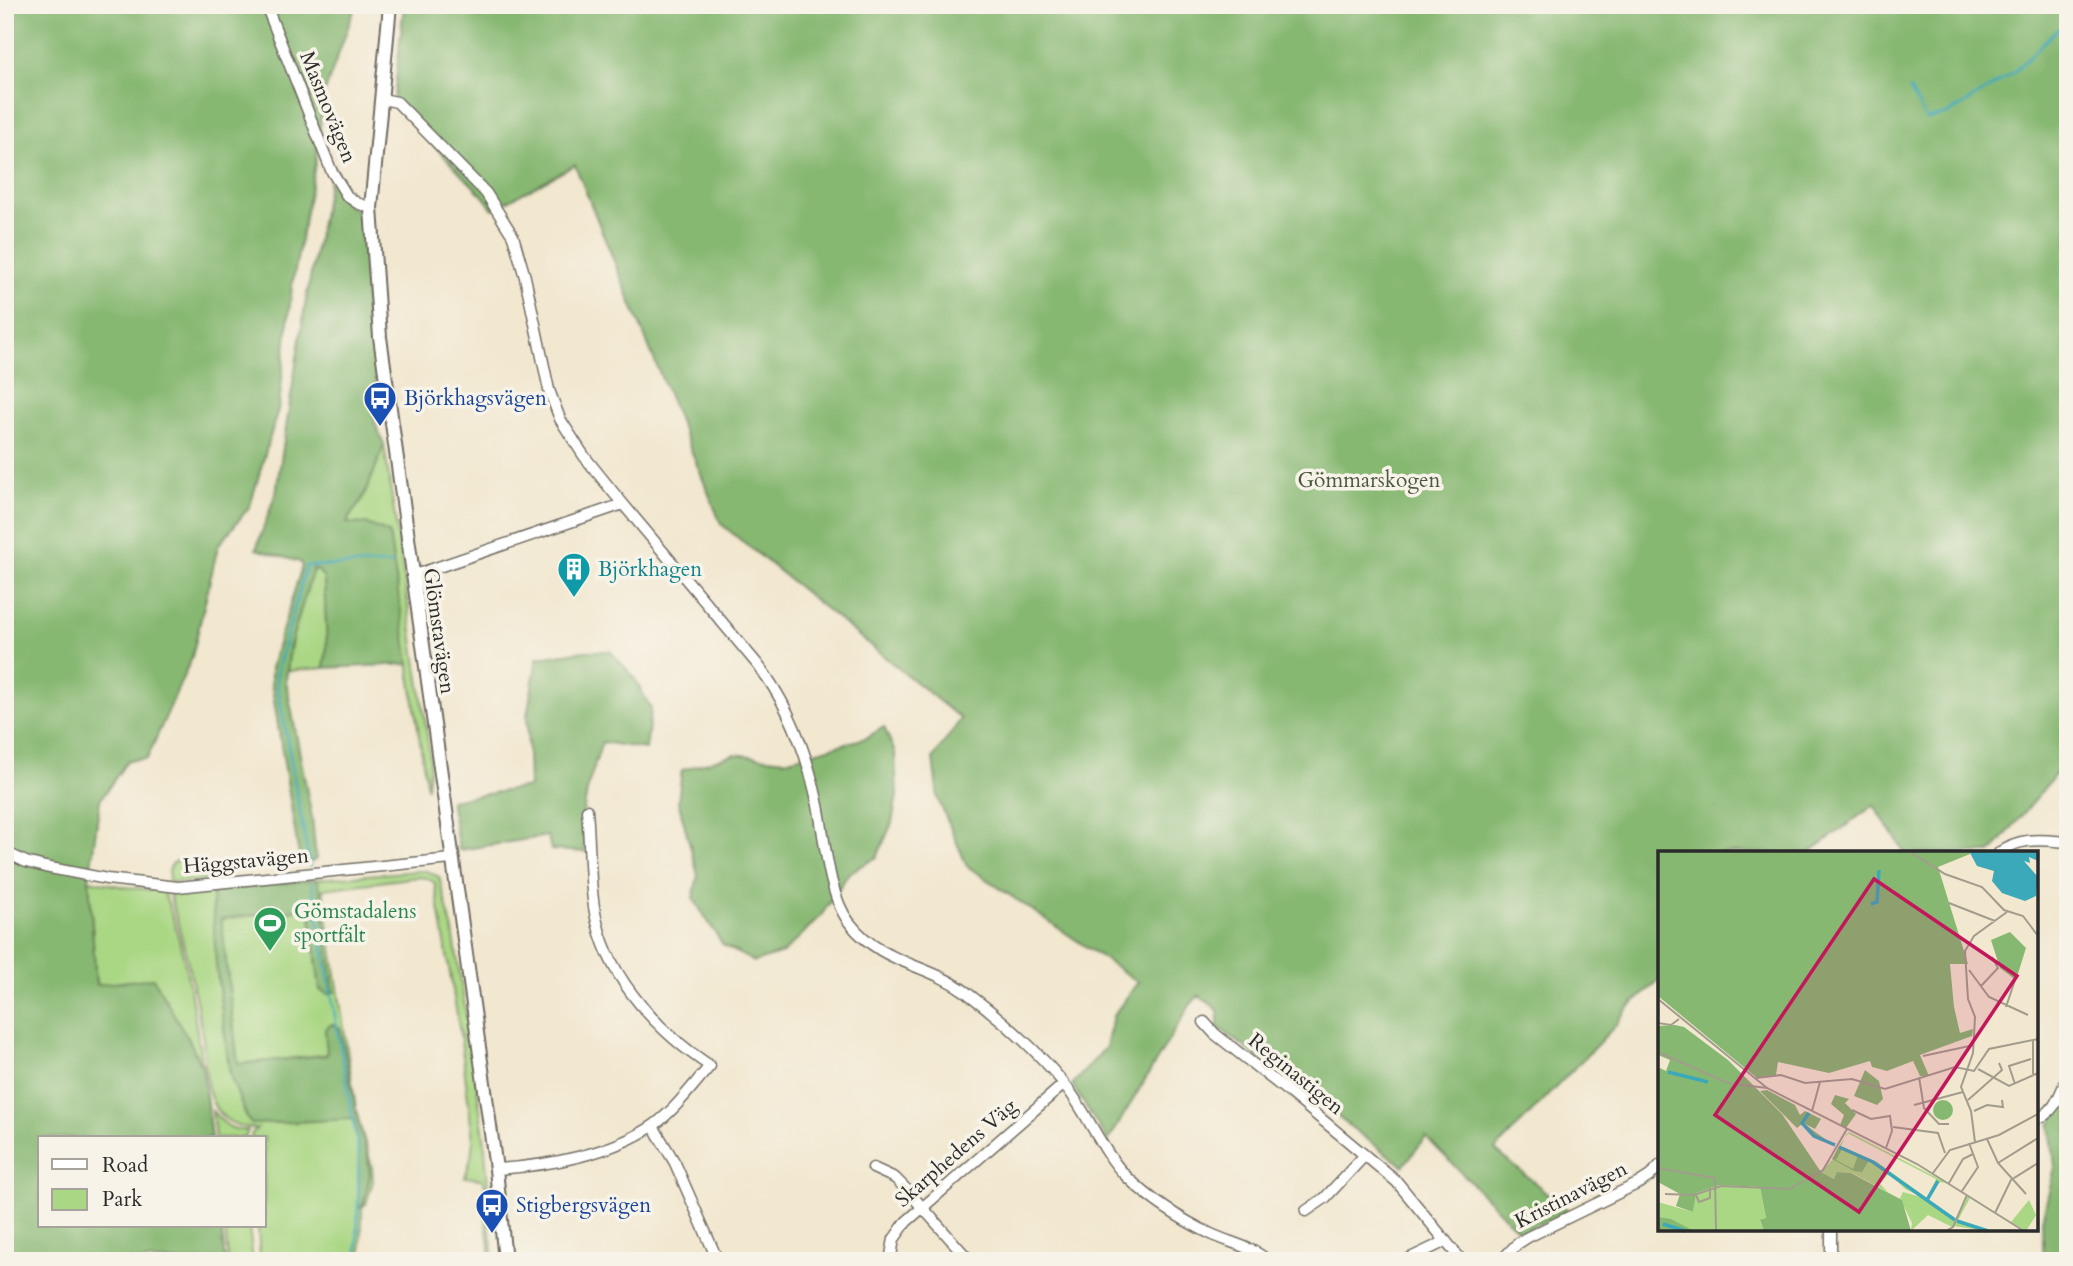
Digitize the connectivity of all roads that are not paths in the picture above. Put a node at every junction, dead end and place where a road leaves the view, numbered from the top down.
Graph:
1 (266, 5) edge
2 (390, 5) edge
3 (382, 99) junction
4 (371, 208) junction
5 (623, 504) junction
6 (412, 576) junction
7 (587, 810) dead end
8 (2068, 842) edge
9 (2001, 851) edge
10 (5, 852) edge
11 (451, 859) junction
12 (1204, 1022) dead end
13 (2068, 1076) edge
14 (1064, 1084) junction
15 (2038, 1118) edge
16 (653, 1126) junction
17 (1365, 1155) junction
18 (1658, 1167) edge
19 (873, 1168) dead end
20 (496, 1169) junction
21 (922, 1207) junction
22 (1306, 1211) dead end
23 (1831, 1231) edge
24 (1446, 1241) junction
25 (505, 1261) edge
26 (718, 1261) edge
27 (890, 1261) edge
28 (970, 1261) edge
29 (1268, 1261) edge
30 (1404, 1261) edge
31 (1462, 1261) edge
32 (1501, 1261) edge
33 (1831, 1261) edge

1 - 4 street, Masmovägen
2 - 3 main road, Glömstavägen
3 - 4 main road, Glömstavägen
3 - 5 street
4 - 6 main road, Glömstavägen
5 - 6 street
5 - 14 street
6 - 11 main road, Glömstavägen
7 - 16 street
8 - 9 street
10 - 11 street, Häggstavägen
11 - 20 main road, Glömstavägen
12 - 17 street, Reginastigen
13 - 15 street
14 - 21 street, Skarphedens Väg
14 - 29 street
16 - 20 street
16 - 26 street
17 - 22 street
17 - 24 street, Reginastigen
18 - 32 street, Kristinavägen
19 - 21 street
20 - 25 main road, Glömstavägen
21 - 27 street, Skarphedens Väg
21 - 28 street
23 - 33 street
24 - 30 street
24 - 31 street, Reginastigen

